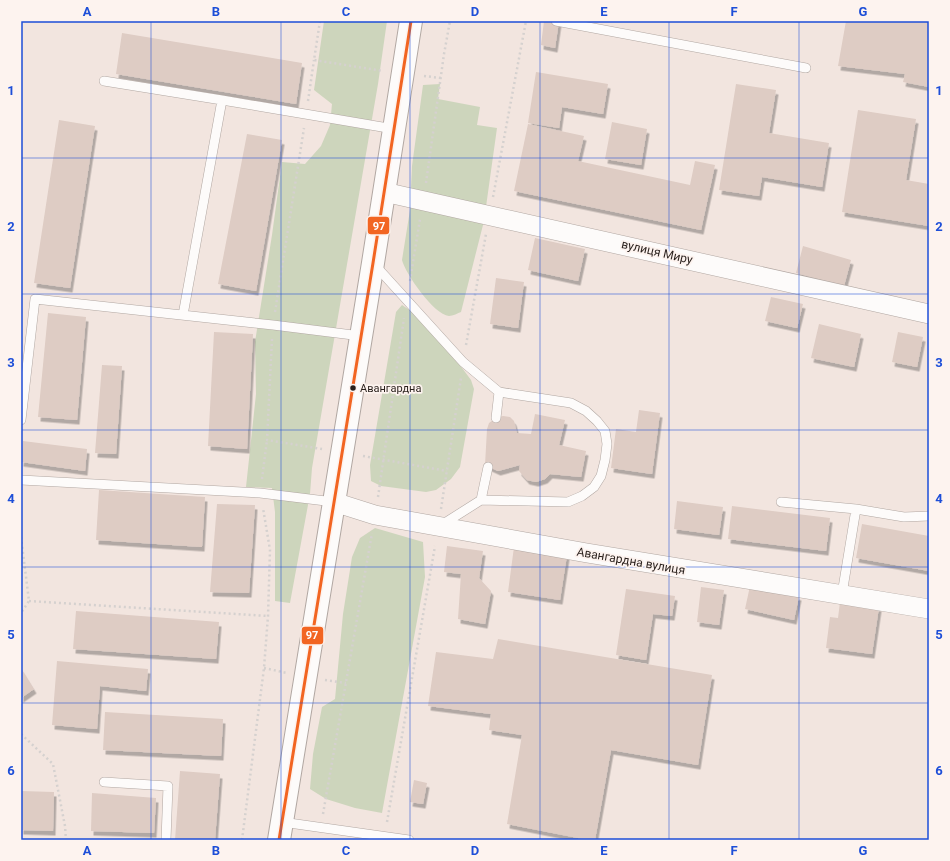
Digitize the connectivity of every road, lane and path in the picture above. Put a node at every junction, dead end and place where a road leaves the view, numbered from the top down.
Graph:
1 (320, 21) edge
2 (411, 21) edge
3 (450, 21) edge
4 (526, 21) edge
5 (556, 21) edge
6 (806, 68) dead end
7 (402, 74) junction
8 (441, 78) junction
9 (104, 81) dead end
10 (222, 100) junction
11 (394, 129) junction
12 (384, 192) junction
13 (424, 200) junction
14 (490, 215) junction
15 (373, 263) junction
16 (406, 300) junction
17 (929, 314) edge
18 (183, 315) junction
19 (361, 336) junction
20 (463, 362) junction
21 (499, 392) junction
22 (496, 418) dead end
23 (21, 420) edge
24 (267, 440) dead end
25 (488, 467) dead end
26 (21, 480) edge
27 (260, 493) junction
28 (480, 500) junction
29 (334, 502) junction
30 (781, 502) dead end
31 (856, 509) junction
32 (375, 515) junction
33 (929, 516) edge
34 (439, 526) junction
35 (21, 537) edge
36 (842, 594) junction
37 (29, 601) junction
38 (929, 609) edge
39 (21, 613) edge
40 (268, 616) junction
41 (21, 734) edge
42 (104, 782) dead end
43 (321, 827) junction
44 (281, 831) edge
45 (385, 836) junction
46 (66, 840) edge
47 (166, 840) edge
48 (242, 840) edge
49 (409, 840) edge

1 - 7 path
2 - 7 main road
3 - 8 path
4 - 14 path
5 - 6 lane
7 - 8 path
7 - 11 main road
8 - 13 path
9 - 10 lane
10 - 11 lane
10 - 18 lane
11 - 12 main road
12 - 13 street, вулиця Миру
12 - 15 main road
13 - 14 street, вулиця Миру
13 - 16 path
14 - 17 street, вулиця Миру
14 - 20 path
15 - 16 lane
15 - 19 main road
16 - 20 lane
16 - 32 path
18 - 19 lane
18 - 23 lane
19 - 29 main road
20 - 21 lane
20 - 34 path
21 - 22 lane
21 - 28 lane
24 - 27 path
25 - 28 lane
26 - 27 lane
27 - 29 lane
27 - 40 path
28 - 34 lane
29 - 32 street, Авангардна вулиця
29 - 44 main road
30 - 31 lane
31 - 33 lane
31 - 36 lane
32 - 34 street, Авангардна вулиця
32 - 43 path
34 - 36 street, Авангардна вулиця
34 - 45 path
35 - 37 path
36 - 38 street, Авангардна вулиця
37 - 39 path
37 - 40 path
40 - 48 path
41 - 46 path
42 - 47 lane
43 - 44 lane
43 - 45 lane
45 - 49 lane

